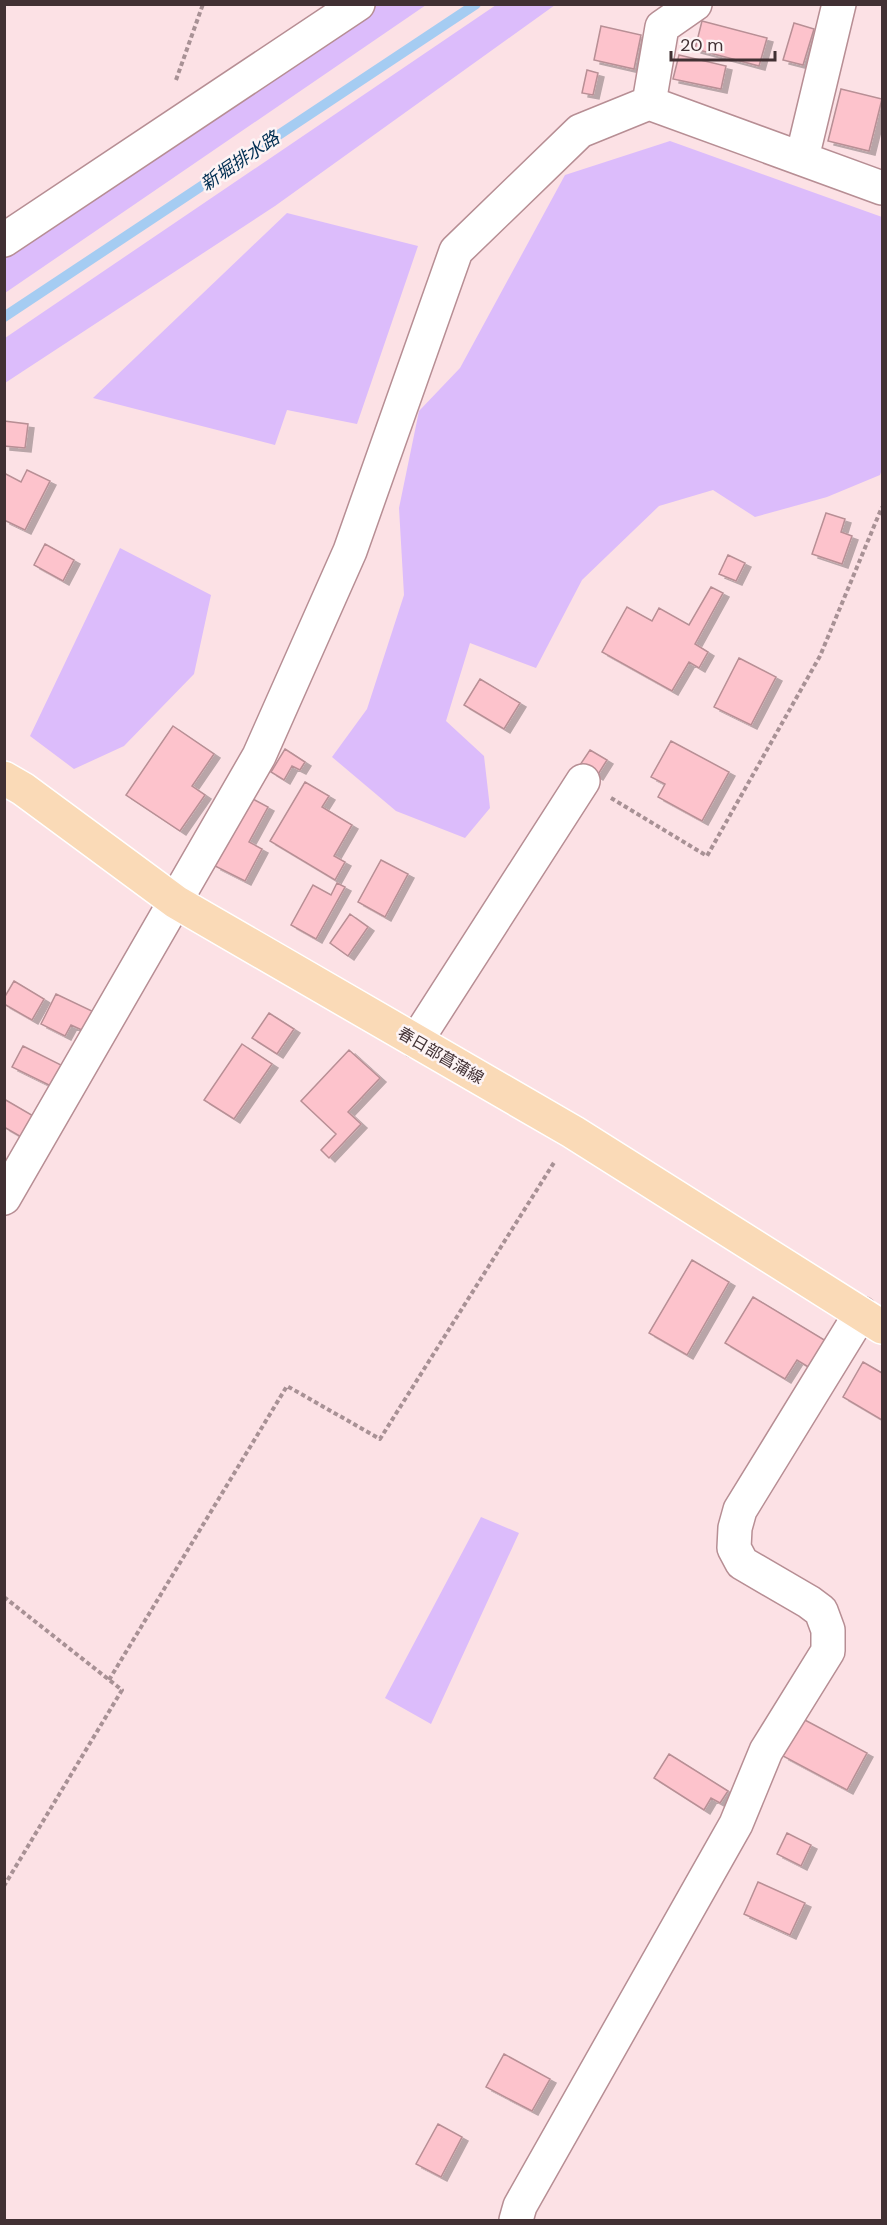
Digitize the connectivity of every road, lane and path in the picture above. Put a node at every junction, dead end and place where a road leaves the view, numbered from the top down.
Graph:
1 (203, 4) edge
2 (358, 4) edge
3 (695, 4) edge
4 (839, 4) edge
5 (176, 80) dead end
6 (649, 103) junction
7 (802, 159) junction
8 (882, 188) edge
9 (4, 240) edge
10 (882, 507) edge
11 (4, 778) edge
12 (583, 781) joint
13 (176, 902) junction
14 (416, 1041) junction
15 (573, 1132) junction
16 (4, 1198) edge
17 (872, 1320) edge
18 (4, 1597) edge
19 (109, 1680) junction
20 (4, 1886) edge
21 (516, 2220) edge

1 - 5 path
2 - 9 street
3 - 6 street
4 - 7 street
6 - 7 street
6 - 13 street
7 - 8 street
10 - 12 path
11 - 13 main road, 春日部菖蒲線
12 - 14 street
13 - 14 main road, 春日部菖蒲線
13 - 16 street
14 - 15 main road, 春日部菖蒲線
15 - 17 main road, 春日部菖蒲線
15 - 19 path
17 - 21 street
18 - 19 path
19 - 20 path

